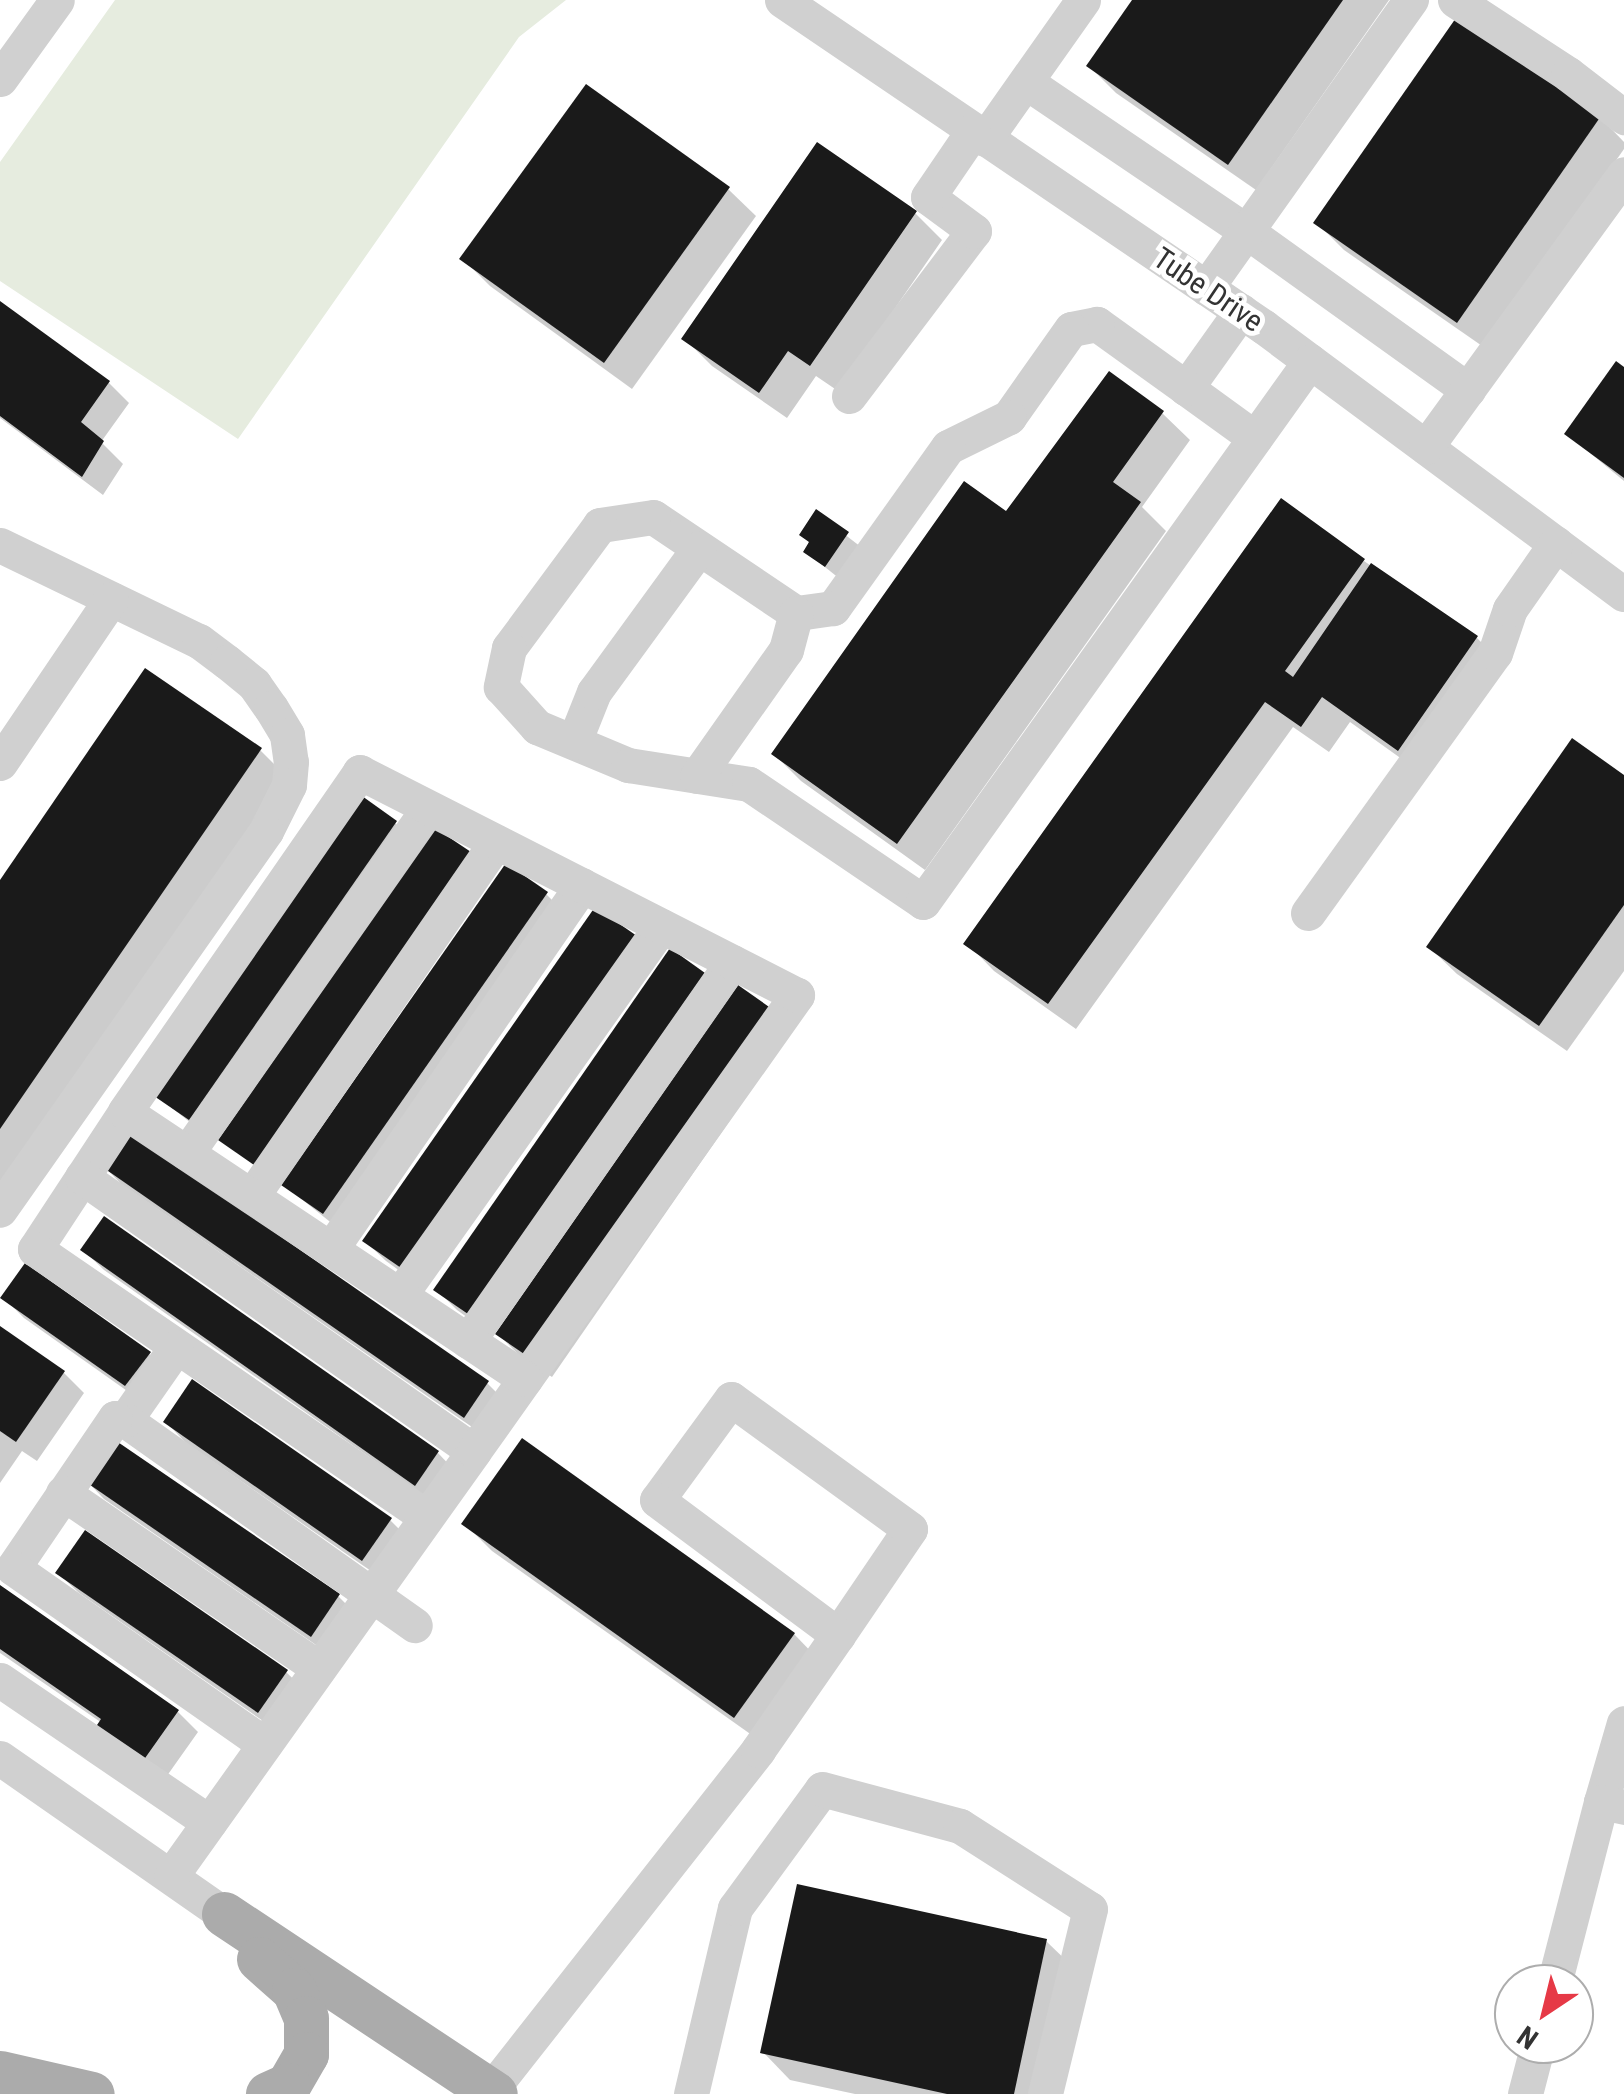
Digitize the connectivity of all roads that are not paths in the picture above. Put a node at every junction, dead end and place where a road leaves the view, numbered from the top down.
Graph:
1 (57, 0) edge
2 (782, 0) edge
3 (1083, 0) edge
4 (1410, 0) edge
5 (1455, 0) edge
6 (0, 80) edge
7 (1026, 82) junction
8 (1624, 117) edge
9 (979, 135) junction
10 (1624, 174) edge
11 (1246, 231) junction
12 (1206, 288) junction
13 (1241, 311) junction
14 (1310, 360) junction
15 (1186, 388) junction
16 (1468, 390) junction
17 (849, 396) dead end
18 (1256, 438) junction
19 (1426, 447) junction
20 (1556, 543) junction
21 (0, 546) edge
22 (699, 548) junction
23 (1624, 594) edge
24 (111, 599) junction
25 (796, 613) junction
26 (574, 742) junction
27 (0, 763) edge
28 (697, 776) junction
29 (429, 808) junction
30 (496, 842) junction
31 (582, 885) junction
32 (1308, 913) dead end
33 (661, 926) junction
34 (732, 962) junction
35 (125, 1112) junction
36 (187, 1153) junction
37 (82, 1177) junction
38 (252, 1196) junction
39 (0, 1210) edge
40 (331, 1249) junction
41 (400, 1295) junction
42 (468, 1341) junction
43 (176, 1347) junction
44 (525, 1378) junction
45 (125, 1420) junction
46 (474, 1450) junction
47 (63, 1493) junction
48 (426, 1517) junction
49 (371, 1594) junction
50 (415, 1624) dead end
51 (838, 1635) junction
52 (319, 1668) junction
53 (0, 1680) edge
54 (1624, 1723) edge
55 (264, 1744) junction
56 (0, 1758) edge
57 (1612, 1804) edge
58 (209, 1822) junction
59 (171, 1876) junction
60 (224, 1914) junction
61 (1560, 1964) edge
62 (1533, 2064) edge
63 (0, 2074) edge
64 (484, 2093) edge
65 (92, 2094) edge
66 (268, 2094) edge
67 (690, 2094) edge
68 (1045, 2094) edge
69 (1526, 2094) edge

1 - 6 street
2 - 9 street, Tube Drive
3 - 7 street
4 - 11 street
5 - 8 street
7 - 9 street
7 - 11 street
9 - 12 street, Tube Drive
9 - 17 street
10 - 16 street
11 - 12 street
11 - 16 street
12 - 13 street, Tube Drive
13 - 14 street, Tube Drive
13 - 15 street
14 - 18 street
14 - 19 street, Tube Drive
15 - 18 street
15 - 25 street
16 - 19 street
18 - 28 street
19 - 20 street, Tube Drive
20 - 23 street, Tube Drive
20 - 32 street
21 - 24 street
22 - 25 street
22 - 26 street
22 - 26 street
24 - 27 street
24 - 39 street
25 - 28 street
26 - 28 street
29 - 30 street
29 - 35 street
29 - 36 street
30 - 31 street
30 - 38 street
31 - 33 street
31 - 40 street
33 - 34 street
33 - 41 street
34 - 42 street
34 - 44 street
35 - 36 street
35 - 37 street
36 - 38 street
37 - 43 street
37 - 46 street
38 - 40 street
40 - 41 street
41 - 42 street
42 - 44 street
43 - 45 street
43 - 48 street
44 - 46 street
45 - 47 street
45 - 49 street
46 - 48 street
47 - 52 street
47 - 55 street
48 - 49 street
49 - 50 street
49 - 52 street
51 - 51 street
51 - 64 street
52 - 55 street
53 - 58 street
54 - 57 street
55 - 58 street
56 - 59 street
57 - 61 street
58 - 59 street
59 - 60 street
60 - 64 main road
60 - 66 main road
62 - 69 street
63 - 65 main road
67 - 68 street

